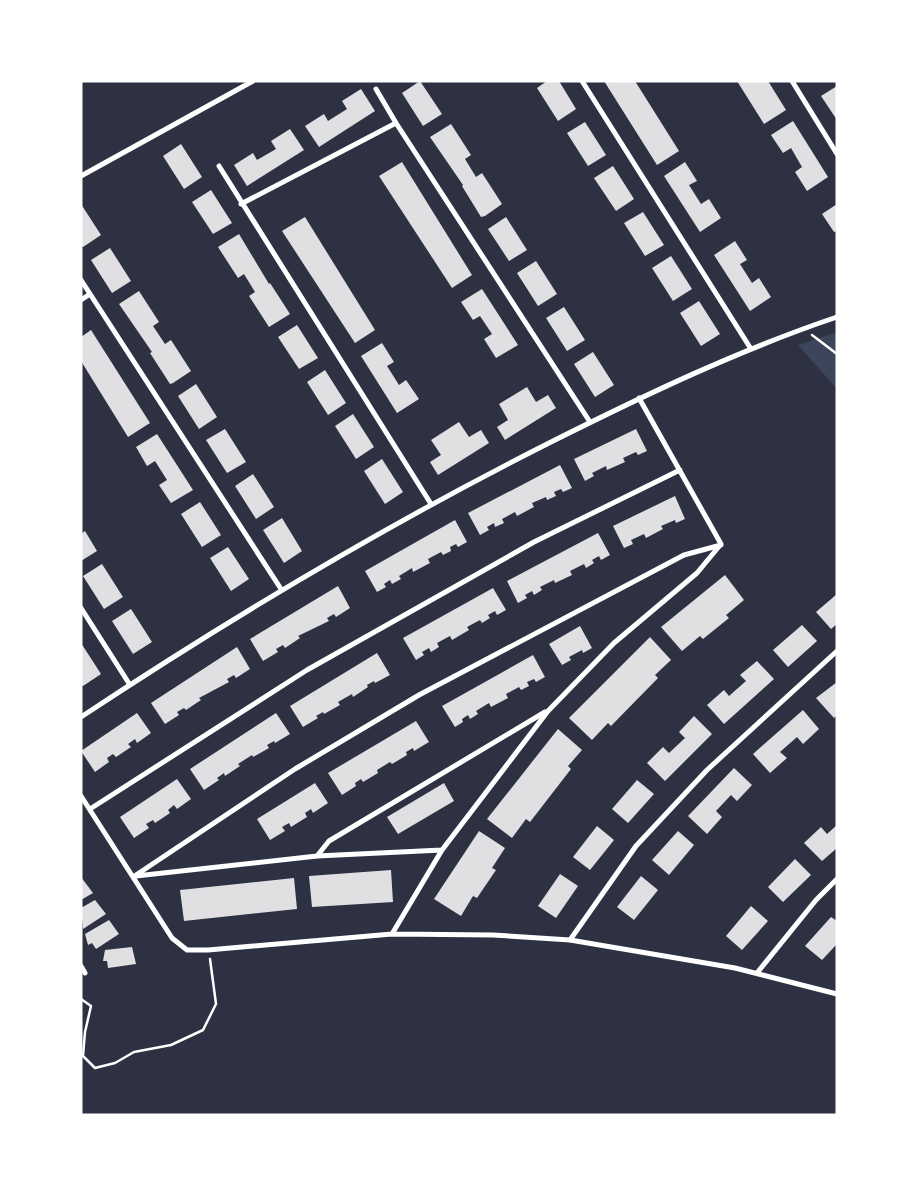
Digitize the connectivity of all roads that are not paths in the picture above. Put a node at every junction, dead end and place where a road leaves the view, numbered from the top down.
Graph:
1 (253, 81) edge
2 (582, 81) edge
3 (792, 81) edge
4 (376, 89) dead end
5 (396, 123) junction
6 (837, 154) edge
7 (218, 166) dead end
8 (81, 176) edge
9 (241, 204) junction
10 (81, 280) edge
11 (90, 294) junction
12 (81, 300) edge
13 (837, 317) edge
14 (751, 349) junction
15 (639, 398) junction
16 (590, 422) junction
17 (680, 470) junction
18 (431, 504) junction
19 (721, 544) junction
20 (281, 589) junction
21 (81, 608) edge
22 (837, 651) edge
23 (130, 685) junction
24 (548, 711) junction
25 (81, 717) edge
26 (81, 796) edge
27 (90, 809) junction
28 (442, 850) junction
29 (317, 856) junction
30 (133, 877) junction
31 (837, 879) edge
32 (392, 934) junction
33 (570, 940) junction
34 (81, 966) edge
35 (85, 973) dead end
36 (757, 973) junction
37 (837, 994) edge

1 - 8 street
2 - 14 street
3 - 6 street
4 - 5 street
5 - 9 street
5 - 16 street
7 - 9 street
9 - 18 street
10 - 11 street
11 - 12 street
11 - 20 street
13 - 14 street
14 - 15 street
15 - 16 street
15 - 17 street
16 - 18 street
17 - 19 street
17 - 27 street
18 - 20 street
19 - 24 street
19 - 30 street
20 - 23 street
21 - 23 street
22 - 33 street
23 - 25 street
24 - 28 street
24 - 29 street
26 - 27 street
27 - 30 street
28 - 29 street
28 - 32 street
29 - 30 street
30 - 32 street
31 - 36 street
32 - 33 street
33 - 36 street
34 - 35 street
36 - 37 street

